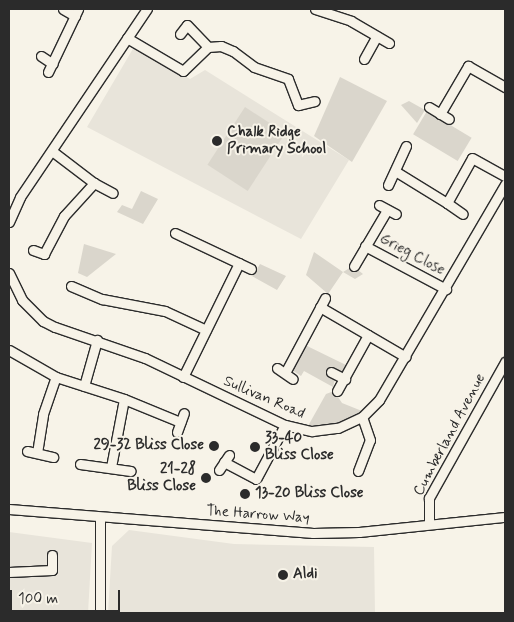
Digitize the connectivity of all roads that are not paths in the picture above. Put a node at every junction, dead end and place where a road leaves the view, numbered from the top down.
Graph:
1 (63, 9) edge
2 (147, 9) edge
3 (321, 9) edge
4 (77, 12) edge
5 (194, 16) dead end
6 (187, 25) junction
7 (180, 34) dead end
8 (377, 36) junction
9 (127, 38) junction
10 (389, 42) dead end
11 (208, 47) junction
12 (42, 56) dead end
13 (364, 59) dead end
14 (294, 70) dead end
15 (288, 79) junction
16 (505, 87) edge
17 (315, 101) dead end
18 (429, 107) dead end
19 (406, 146) dead end
20 (52, 151) junction
21 (395, 171) junction
22 (505, 176) edge
23 (94, 183) junction
24 (505, 184) edge
25 (388, 185) dead end
26 (113, 193) dead end
27 (447, 203) junction
28 (396, 214) dead end
29 (462, 214) dead end
30 (9, 218) edge
31 (175, 233) dead end
32 (365, 246) junction
33 (33, 250) dead end
34 (44, 254) junction
35 (52, 260) dead end
36 (239, 263) junction
37 (354, 266) dead end
38 (251, 269) dead end
39 (9, 273) edge
40 (71, 286) dead end
41 (446, 289) junction
42 (325, 298) dead end
43 (320, 307) junction
44 (206, 330) junction
45 (368, 336) junction
46 (97, 340) junction
47 (9, 350) edge
48 (406, 357) junction
49 (505, 362) edge
50 (331, 372) dead end
51 (56, 377) junction
52 (183, 377) junction
53 (293, 379) dead end
54 (344, 379) junction
55 (84, 386) junction
56 (337, 391) dead end
57 (124, 399) junction
58 (362, 417) junction
59 (285, 425) junction
60 (177, 432) dead end
61 (27, 451) dead end
62 (37, 453) junction
63 (53, 457) dead end
64 (224, 462) dead end
65 (80, 464) dead end
66 (111, 467) junction
67 (131, 470) dead end
68 (358, 471) dead end
69 (9, 509) edge
70 (100, 516) junction
71 (505, 516) edge
72 (429, 524) junction
73 (52, 555) dead end
74 (9, 572) edge
75 (100, 613) edge

1 - 4 street
2 - 9 street
3 - 8 street
4 - 12 street
5 - 6 street
6 - 7 street
6 - 11 street
8 - 10 street
8 - 13 street
9 - 11 street
9 - 20 street
11 - 15 street
14 - 15 street
15 - 17 street
16 - 18 street
19 - 21 street
20 - 23 street
20 - 30 street
21 - 25 street
21 - 27 street
22 - 27 street
23 - 26 street
23 - 34 street
24 - 41 street, Sullivan Road
27 - 29 street
28 - 32 street, Grieg Close
31 - 36 street
32 - 37 street, Grieg Close
32 - 41 street, Grieg Close
33 - 34 street
34 - 35 street
36 - 38 street
36 - 44 street
39 - 46 street, Sullivan Road
40 - 44 street
41 - 48 street, Sullivan Road
42 - 43 street
43 - 45 street
43 - 53 street
44 - 52 street
45 - 48 street
45 - 54 street
46 - 52 street, Sullivan Road
46 - 55 street
47 - 51 street
48 - 58 street, Sullivan Road
49 - 72 street, Cumberland Avenue
50 - 54 street
51 - 55 street
51 - 62 street
52 - 59 street, Sullivan Road
54 - 56 street
55 - 57 street
57 - 60 street
57 - 66 street
58 - 59 street, Sullivan Road
58 - 68 street
59 - 64 street
61 - 62 street
62 - 63 street
65 - 66 street
66 - 67 street
69 - 70 street, The Harrow Way
70 - 72 street, The Harrow Way
70 - 75 street
71 - 72 street, The Harrow Way
73 - 74 street

